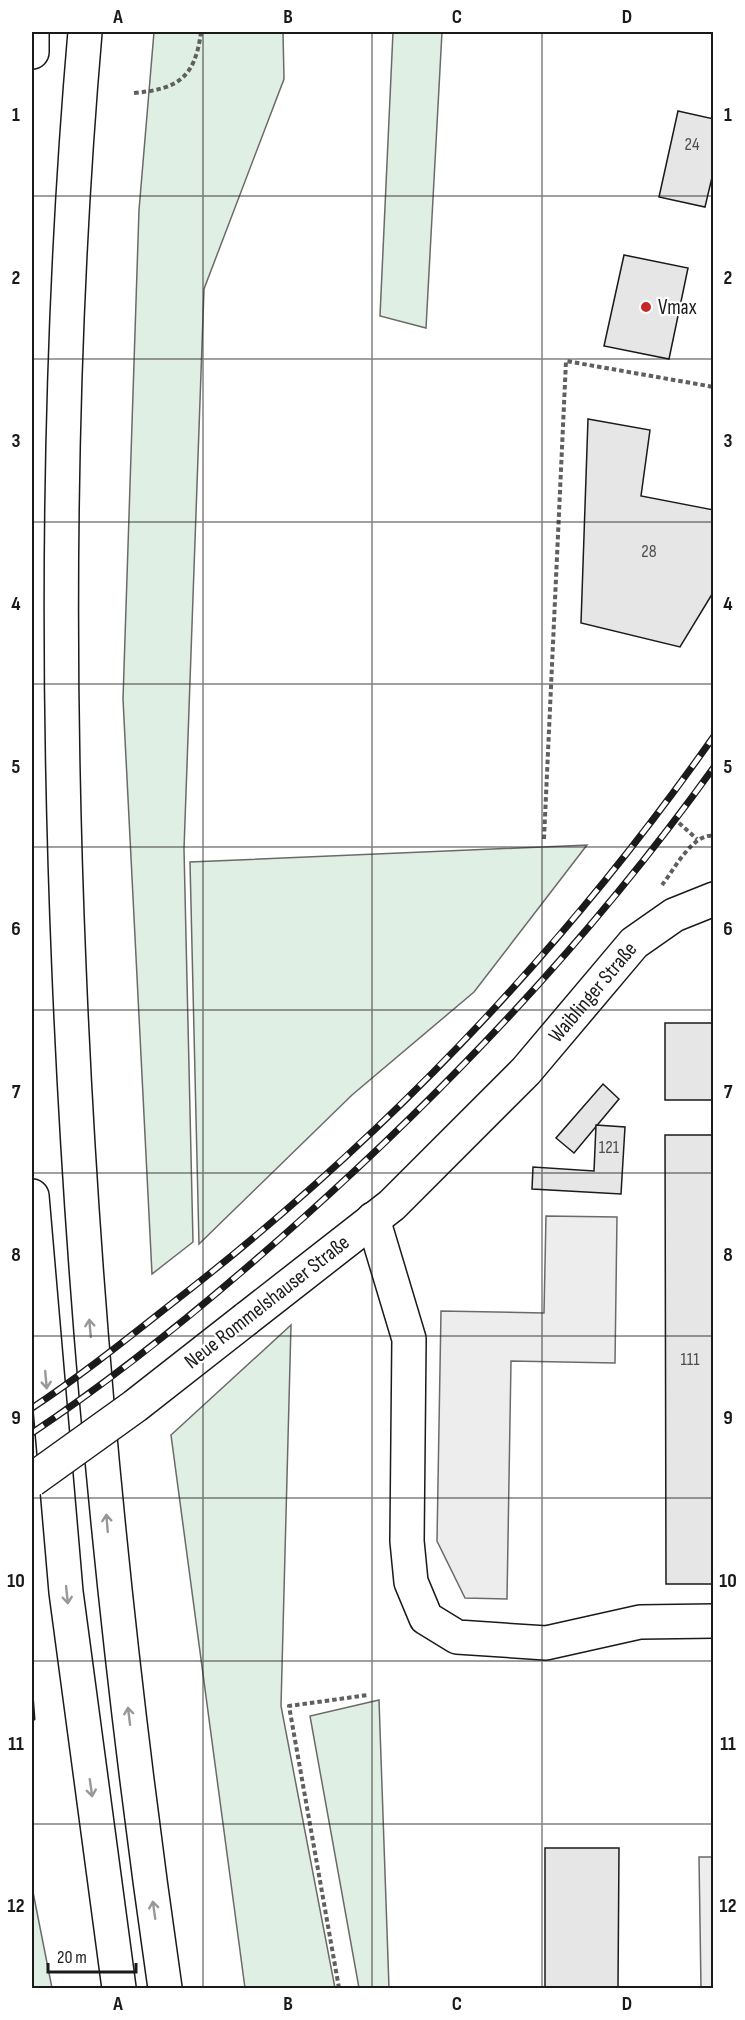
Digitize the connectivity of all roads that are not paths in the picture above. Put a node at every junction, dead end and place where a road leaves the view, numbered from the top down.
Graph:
1 (32, 32) edge
2 (85, 32) edge
3 (32, 52) edge
4 (714, 899) edge
5 (489, 1108) joint
6 (32, 1196) edge
7 (373, 1219) junction
8 (32, 1480) edge
9 (714, 1621) edge
10 (119, 1989) edge
11 (165, 1989) edge

1 - 3 main road
11 -> 2 main road
4 - 5 main road, Waiblinger Straße
5 - 7 main road, Neue Rommelshauser Straße
6 -> 10 main road
7 - 8 main road, Neue Rommelshauser Straße, bridge
7 - 9 main road

